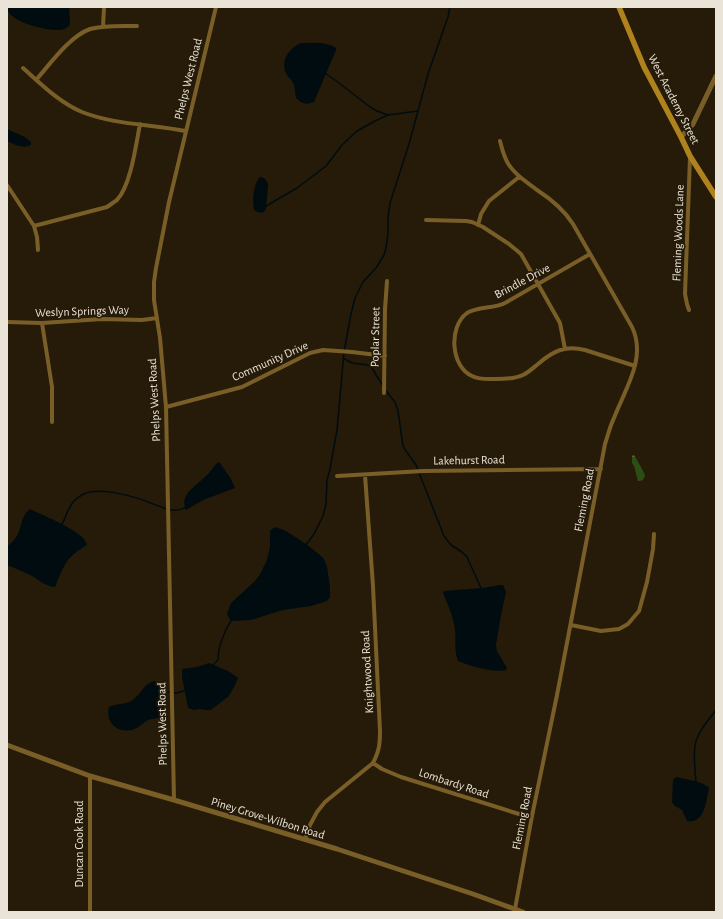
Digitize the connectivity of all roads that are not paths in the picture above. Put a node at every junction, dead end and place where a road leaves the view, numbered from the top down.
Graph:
1 (104, 7) edge
2 (216, 7) edge
3 (619, 7) edge
4 (137, 26) dead end
5 (103, 27) junction
6 (23, 68) dead end
7 (716, 76) edge
8 (36, 80) junction
9 (140, 124) junction
10 (185, 131) junction
11 (681, 136) junction
12 (500, 141) dead end
13 (690, 156) junction
14 (519, 177) junction
15 (7, 186) edge
16 (716, 197) edge
17 (426, 220) dead end
18 (478, 225) junction
19 (34, 226) junction
20 (38, 250) dead end
21 (590, 254) junction
22 (387, 281) dead end
23 (538, 284) junction
24 (689, 310) dead end
25 (157, 318) junction
26 (7, 322) edge
27 (42, 323) junction
28 (565, 349) junction
29 (385, 356) junction
30 (635, 366) junction
31 (384, 393) dead end
32 (166, 407) junction
33 (52, 422) dead end
34 (600, 469) junction
35 (365, 474) junction
36 (337, 476) dead end
37 (654, 534) dead end
38 (570, 625) junction
39 (7, 745) edge
40 (373, 763) junction
41 (90, 776) junction
42 (174, 800) junction
43 (532, 816) junction
44 (305, 839) junction
45 (515, 908) junction
46 (90, 912) edge
47 (523, 912) edge

1 - 5 street
2 - 10 street, Phelps West Road
3 - 11 main road, West Academy Street
4 - 5 street
5 - 8 street
6 - 8 street
7 - 11 street
8 - 9 street
9 - 10 street
9 - 19 street
10 - 25 street, Phelps West Road
11 - 13 main road, West Academy Street
12 - 14 street, Fleming Road
13 - 16 main road, West Academy Street
13 - 24 street, Fleming Woods Lane
14 - 18 street
14 - 21 street, Fleming Road
15 - 19 street
17 - 18 street
18 - 23 street
19 - 20 street
21 - 23 street, Brindle Drive
21 - 30 street, Fleming Road
22 - 29 street, Poplar Street
23 - 28 street
23 - 28 street, Brindle Drive
25 - 27 street, Weslyn Springs Way
25 - 32 street, Phelps West Road
26 - 27 street, Weslyn Springs Way
27 - 33 street
28 - 30 street, Brindle Drive
29 - 31 street, Poplar Street
29 - 32 street, Community Drive
30 - 34 street, Fleming Road
32 - 42 street, Phelps West Road
34 - 35 street, Lakehurst Road
34 - 38 street, Fleming Road
35 - 36 street, Lakehurst Road
35 - 40 street, Knightwood Road
37 - 38 street
38 - 43 street, Fleming Road
39 - 41 street, Piney Grove-Wilbon Road
40 - 43 street, Lombardy Road
40 - 44 street, Knightwood Road
41 - 42 street, Piney Grove-Wilbon Road
41 - 46 street, Duncan Cook Road
42 - 44 street, Piney Grove-Wilbon Road
43 - 45 street, Fleming Road
44 - 45 street, Piney Grove-Wilbon Road
45 - 47 street, Piney Grove-Wilbon Road

